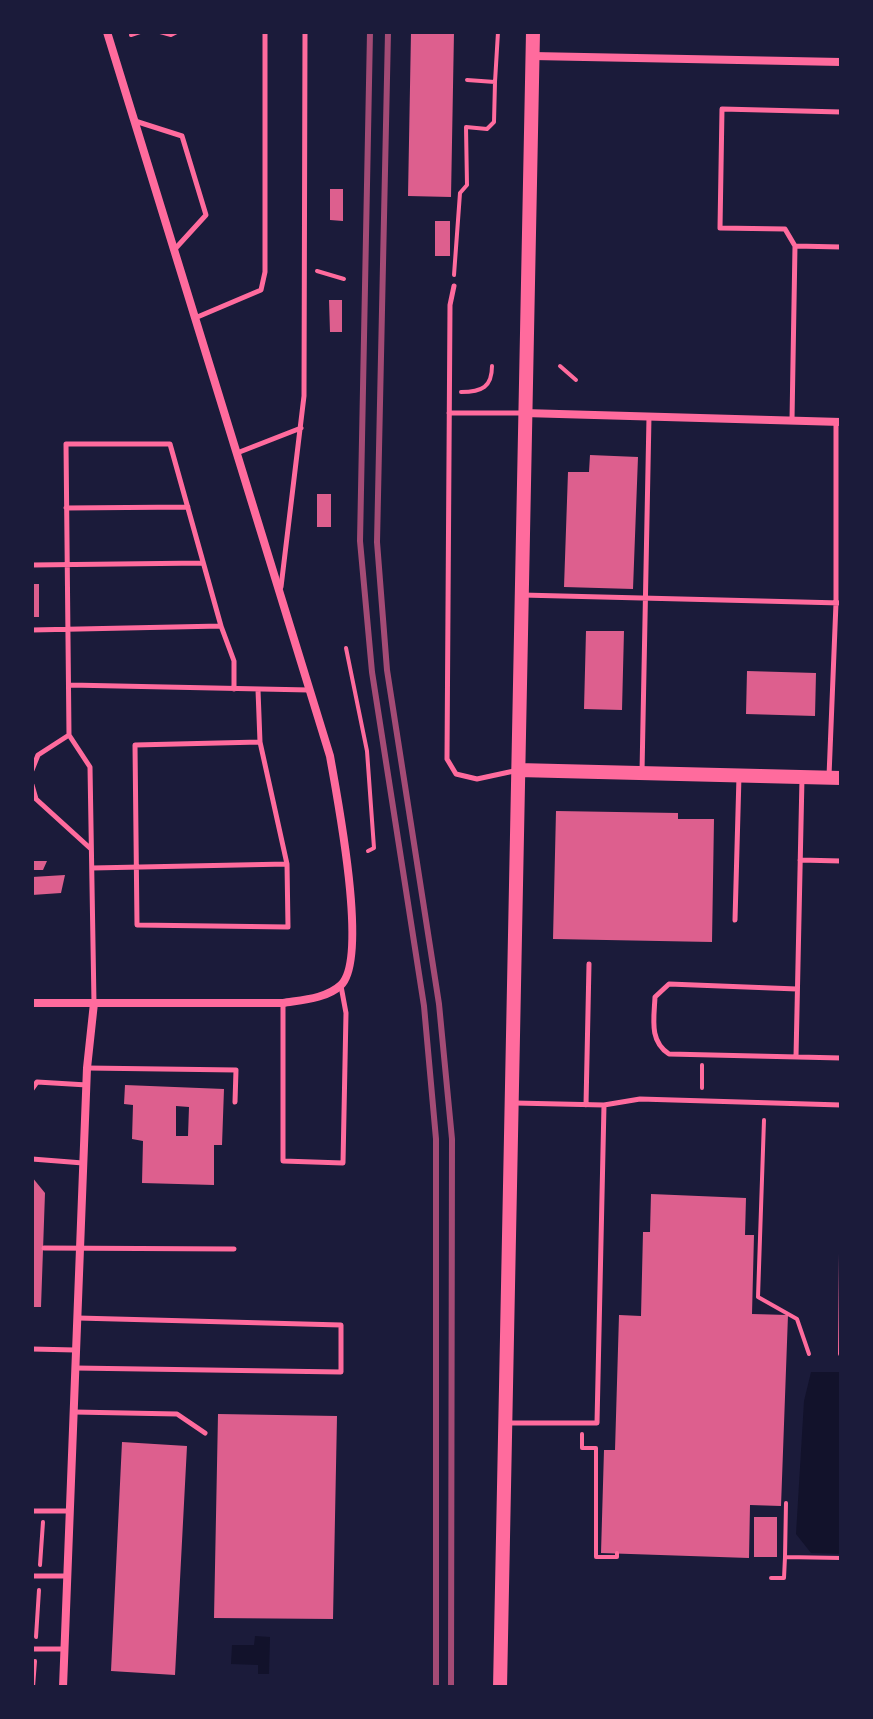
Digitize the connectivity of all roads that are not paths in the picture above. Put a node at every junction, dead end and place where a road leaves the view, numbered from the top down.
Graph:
1 (107, 32) edge
2 (265, 32) edge
3 (305, 32) edge
4 (533, 32) edge
5 (533, 56) junction
6 (841, 62) edge
7 (841, 112) edge
8 (134, 121) junction
9 (795, 246) junction
10 (841, 247) edge
11 (174, 249) junction
12 (454, 286) road end
13 (195, 318) junction
14 (449, 413) junction
15 (524, 413) junction
16 (649, 417) junction
17 (792, 421) junction
18 (839, 422) edge
19 (301, 428) junction
20 (236, 454) junction
21 (188, 507) junction
22 (66, 508) junction
23 (203, 563) junction
24 (67, 564) junction
25 (32, 565) edge
26 (280, 588) junction
27 (521, 595) junction
28 (645, 595) junction
29 (839, 603) edge
30 (221, 626) junction
31 (32, 630) edge
32 (68, 630) junction
33 (70, 685) junction
34 (234, 689) junction
35 (258, 690) junction
36 (310, 690) junction
37 (69, 735) junction
38 (260, 742) junction
39 (32, 770) edge
40 (518, 770) junction
41 (642, 772) junction
42 (739, 775) junction
43 (802, 776) junction
44 (835, 778) edge
45 (32, 785) edge
46 (91, 849) junction
47 (800, 860) junction
48 (841, 861) edge
49 (287, 864) junction
50 (135, 867) junction
51 (92, 868) junction
52 (735, 920) dead end
53 (589, 964) dead end
54 (341, 985) junction
55 (797, 989) junction
56 (32, 1003) edge
57 (94, 1003) junction
58 (283, 1003) junction
59 (796, 1057) junction
60 (841, 1058) edge
61 (87, 1068) junction
62 (87, 1085) junction
63 (32, 1089) edge
64 (235, 1102) dead end
65 (512, 1103) junction
66 (586, 1105) junction
67 (604, 1105) junction
68 (841, 1105) edge
69 (32, 1159) edge
70 (84, 1163) junction
71 (44, 1248) dead end
72 (80, 1248) junction
73 (234, 1249) dead end
74 (78, 1318) junction
75 (32, 1349) edge
76 (76, 1350) junction
77 (75, 1368) junction
78 (74, 1412) junction
79 (506, 1423) junction
80 (205, 1433) dead end
81 (32, 1511) edge
82 (70, 1511) junction
83 (32, 1576) edge
84 (67, 1576) junction
85 (34, 1649) edge
86 (64, 1649) junction
87 (63, 1687) edge
88 (500, 1687) edge

1 - 8 street
2 - 13 lane
3 - 19 lane
4 - 5 street
5 - 6 street
5 - 15 street
7 - 9 lane
8 - 11 street
8 - 11 lane
9 - 10 lane
9 - 17 lane
11 - 13 street
12 - 14 lane
13 - 20 street
14 - 15 lane
14 - 40 lane
15 - 16 street
15 - 27 street
16 - 17 street
16 - 28 lane
17 - 18 street
18 - 29 lane
19 - 20 lane
19 - 26 lane
20 - 26 street
21 - 22 lane
21 - 22 lane
21 - 23 lane
22 - 24 lane
23 - 24 lane
23 - 30 lane
24 - 25 lane
24 - 32 lane
26 - 36 street
27 - 28 lane
27 - 40 street
28 - 29 lane
28 - 41 lane
29 - 44 lane
30 - 32 lane
30 - 34 lane
31 - 32 lane
32 - 33 lane
33 - 34 lane
33 - 37 lane
34 - 35 lane
35 - 36 lane
35 - 38 lane
36 - 54 street
37 - 39 lane
37 - 46 lane
38 - 49 lane
38 - 50 lane
40 - 41 street
40 - 65 street
41 - 42 street
42 - 43 street
42 - 52 lane
43 - 44 street
43 - 47 lane
45 - 46 lane
46 - 51 lane
47 - 48 lane
47 - 55 lane
49 - 50 lane
49 - 50 lane
50 - 51 lane
51 - 57 lane
53 - 66 lane
54 - 58 street
54 - 58 lane
55 - 59 lane
55 - 59 lane
56 - 57 street
57 - 58 street
57 - 61 street
59 - 60 lane
61 - 62 street
61 - 64 lane
62 - 63 lane
62 - 70 street
65 - 66 lane
65 - 79 street
66 - 67 lane
67 - 68 lane
67 - 79 lane
69 - 70 lane
70 - 72 street
71 - 72 lane
72 - 73 lane
72 - 74 street
74 - 76 street
74 - 77 lane
75 - 76 lane
76 - 77 street
77 - 78 street
78 - 80 lane
78 - 82 street
79 - 88 street
81 - 82 lane
82 - 84 street
83 - 84 lane
84 - 86 street
85 - 86 lane
86 - 87 street

